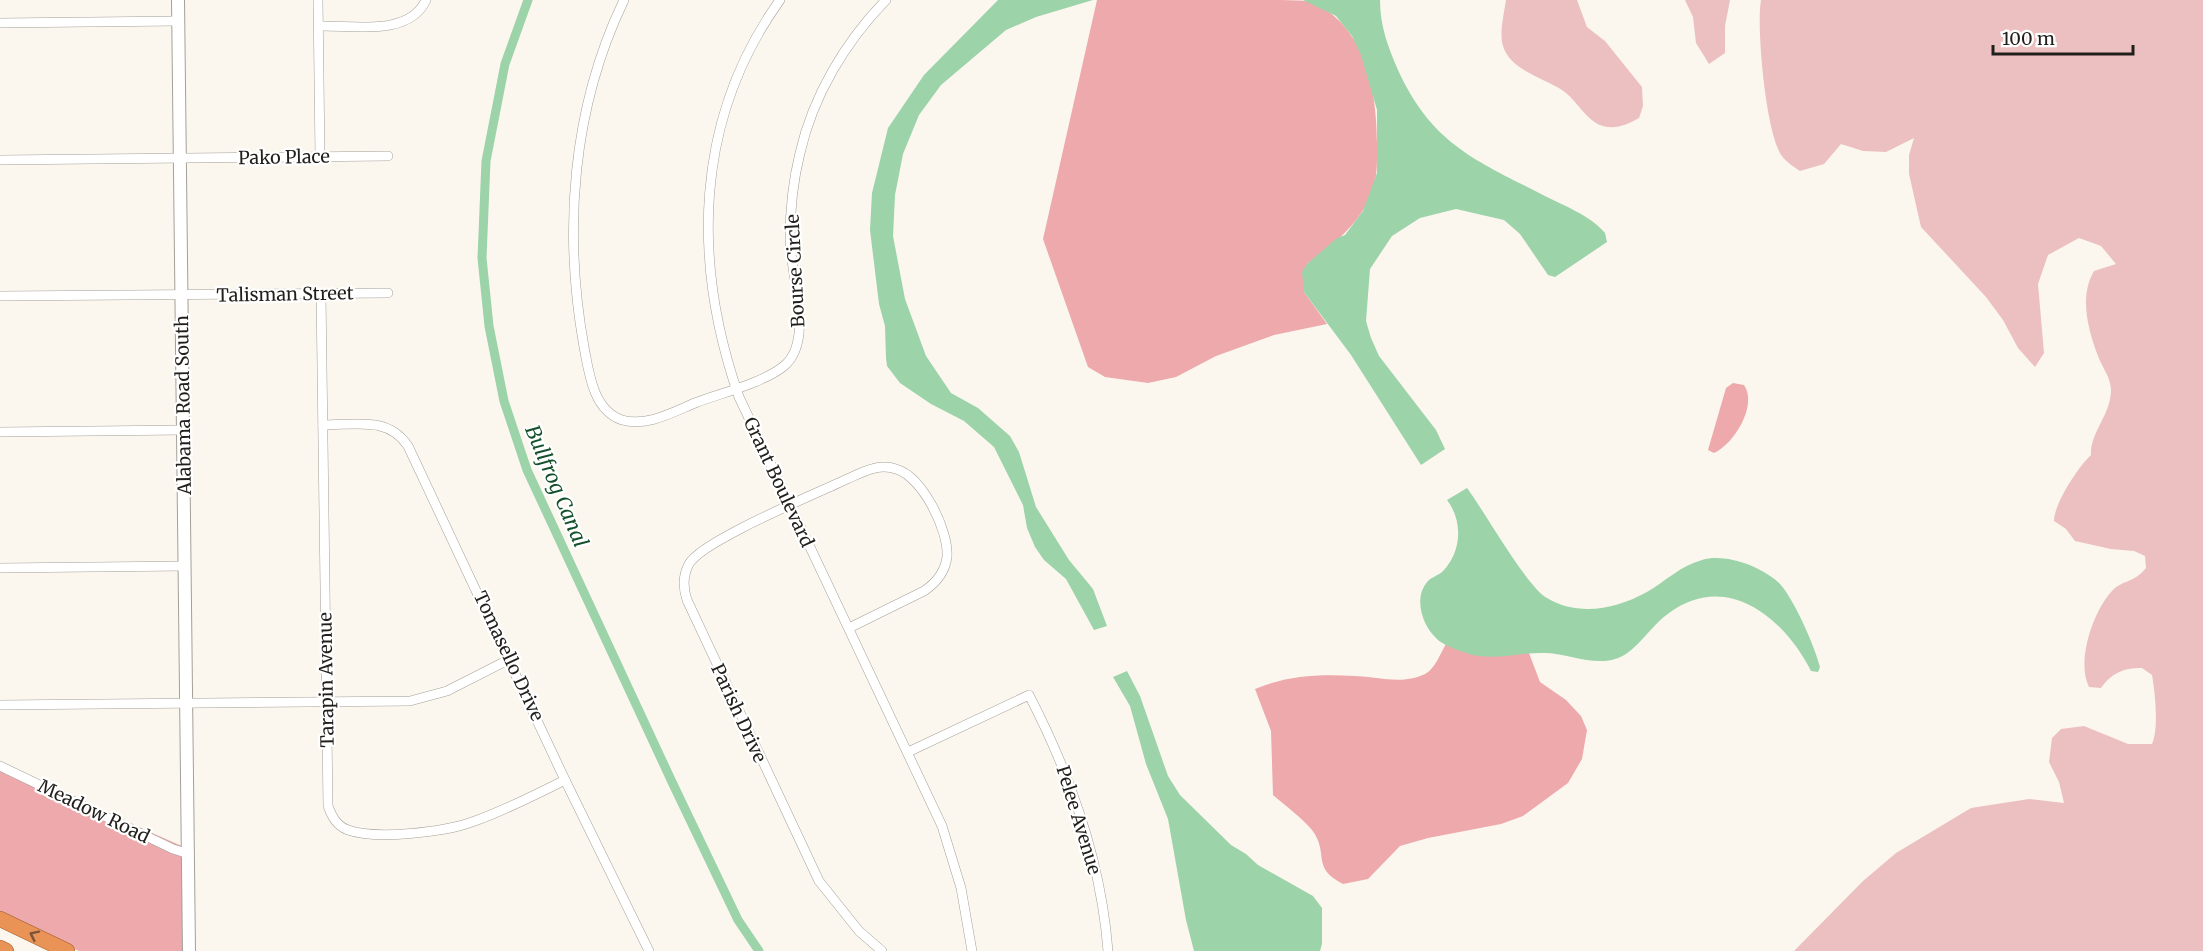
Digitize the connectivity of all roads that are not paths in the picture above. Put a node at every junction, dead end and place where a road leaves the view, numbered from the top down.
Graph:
1 (178, 0) edge
2 (318, 0) edge
3 (426, 0) edge
4 (624, 0) edge
5 (780, 0) edge
6 (886, 0) edge
7 (178, 21) junction
8 (0, 23) edge
9 (319, 26) junction
10 (320, 156) junction
11 (388, 156) dead end
12 (180, 159) junction
13 (0, 160) edge
14 (388, 293) dead end
15 (321, 294) junction
16 (182, 295) junction
17 (0, 296) edge
18 (735, 387) junction
19 (323, 425) junction
20 (184, 430) junction
21 (0, 432) edge
22 (790, 507) junction
23 (185, 566) junction
24 (0, 568) edge
25 (849, 628) junction
26 (508, 660) junction
27 (187, 703) junction
28 (326, 703) junction
29 (0, 705) edge
30 (908, 752) junction
31 (0, 766) edge
32 (565, 780) junction
33 (189, 854) junction
34 (0, 919) edge
35 (0, 948) edge
36 (6, 951) edge
37 (67, 951) edge
38 (189, 951) edge
39 (649, 951) edge
40 (882, 951) edge
41 (972, 951) edge
42 (1108, 951) edge

1 - 7 street, Alabama Road South
2 - 9 street
3 - 9 street
4 - 18 street, Bourse Circle
5 - 18 street, Grant Boulevard
6 - 18 street, Bourse Circle
7 - 8 street
7 - 12 street, Alabama Road South
9 - 10 street
10 - 11 street, Pako Place
10 - 12 street, Pako Place
12 - 13 street, Pako Place
12 - 16 street, Alabama Road South
14 - 15 street, Talisman Street
15 - 16 street, Talisman Street
15 - 19 street, Tarapin Avenue
16 - 17 street, Talisman Street
16 - 20 street, Alabama Road South
18 - 22 street, Grant Boulevard
19 - 26 street, Tomasello Drive
19 - 28 street, Tarapin Avenue
20 - 21 street
20 - 23 street, Alabama Road South
22 - 25 street, Grant Boulevard
22 - 25 street
22 - 40 street, Parish Drive
23 - 24 street
23 - 27 street, Alabama Road South
25 - 30 street, Grant Boulevard
26 - 28 street
26 - 32 street, Tomasello Drive
27 - 28 street
27 - 29 street
27 - 33 street, Alabama Road South
28 - 32 street, Tarapin Avenue
30 - 41 street, Grant Boulevard
30 - 42 street, Pelee Avenue
31 - 33 street, Meadow Road
32 - 39 street, Tomasello Drive
33 - 38 street, Alabama Road South
37 -> 34 highway
35 - 36 highway

